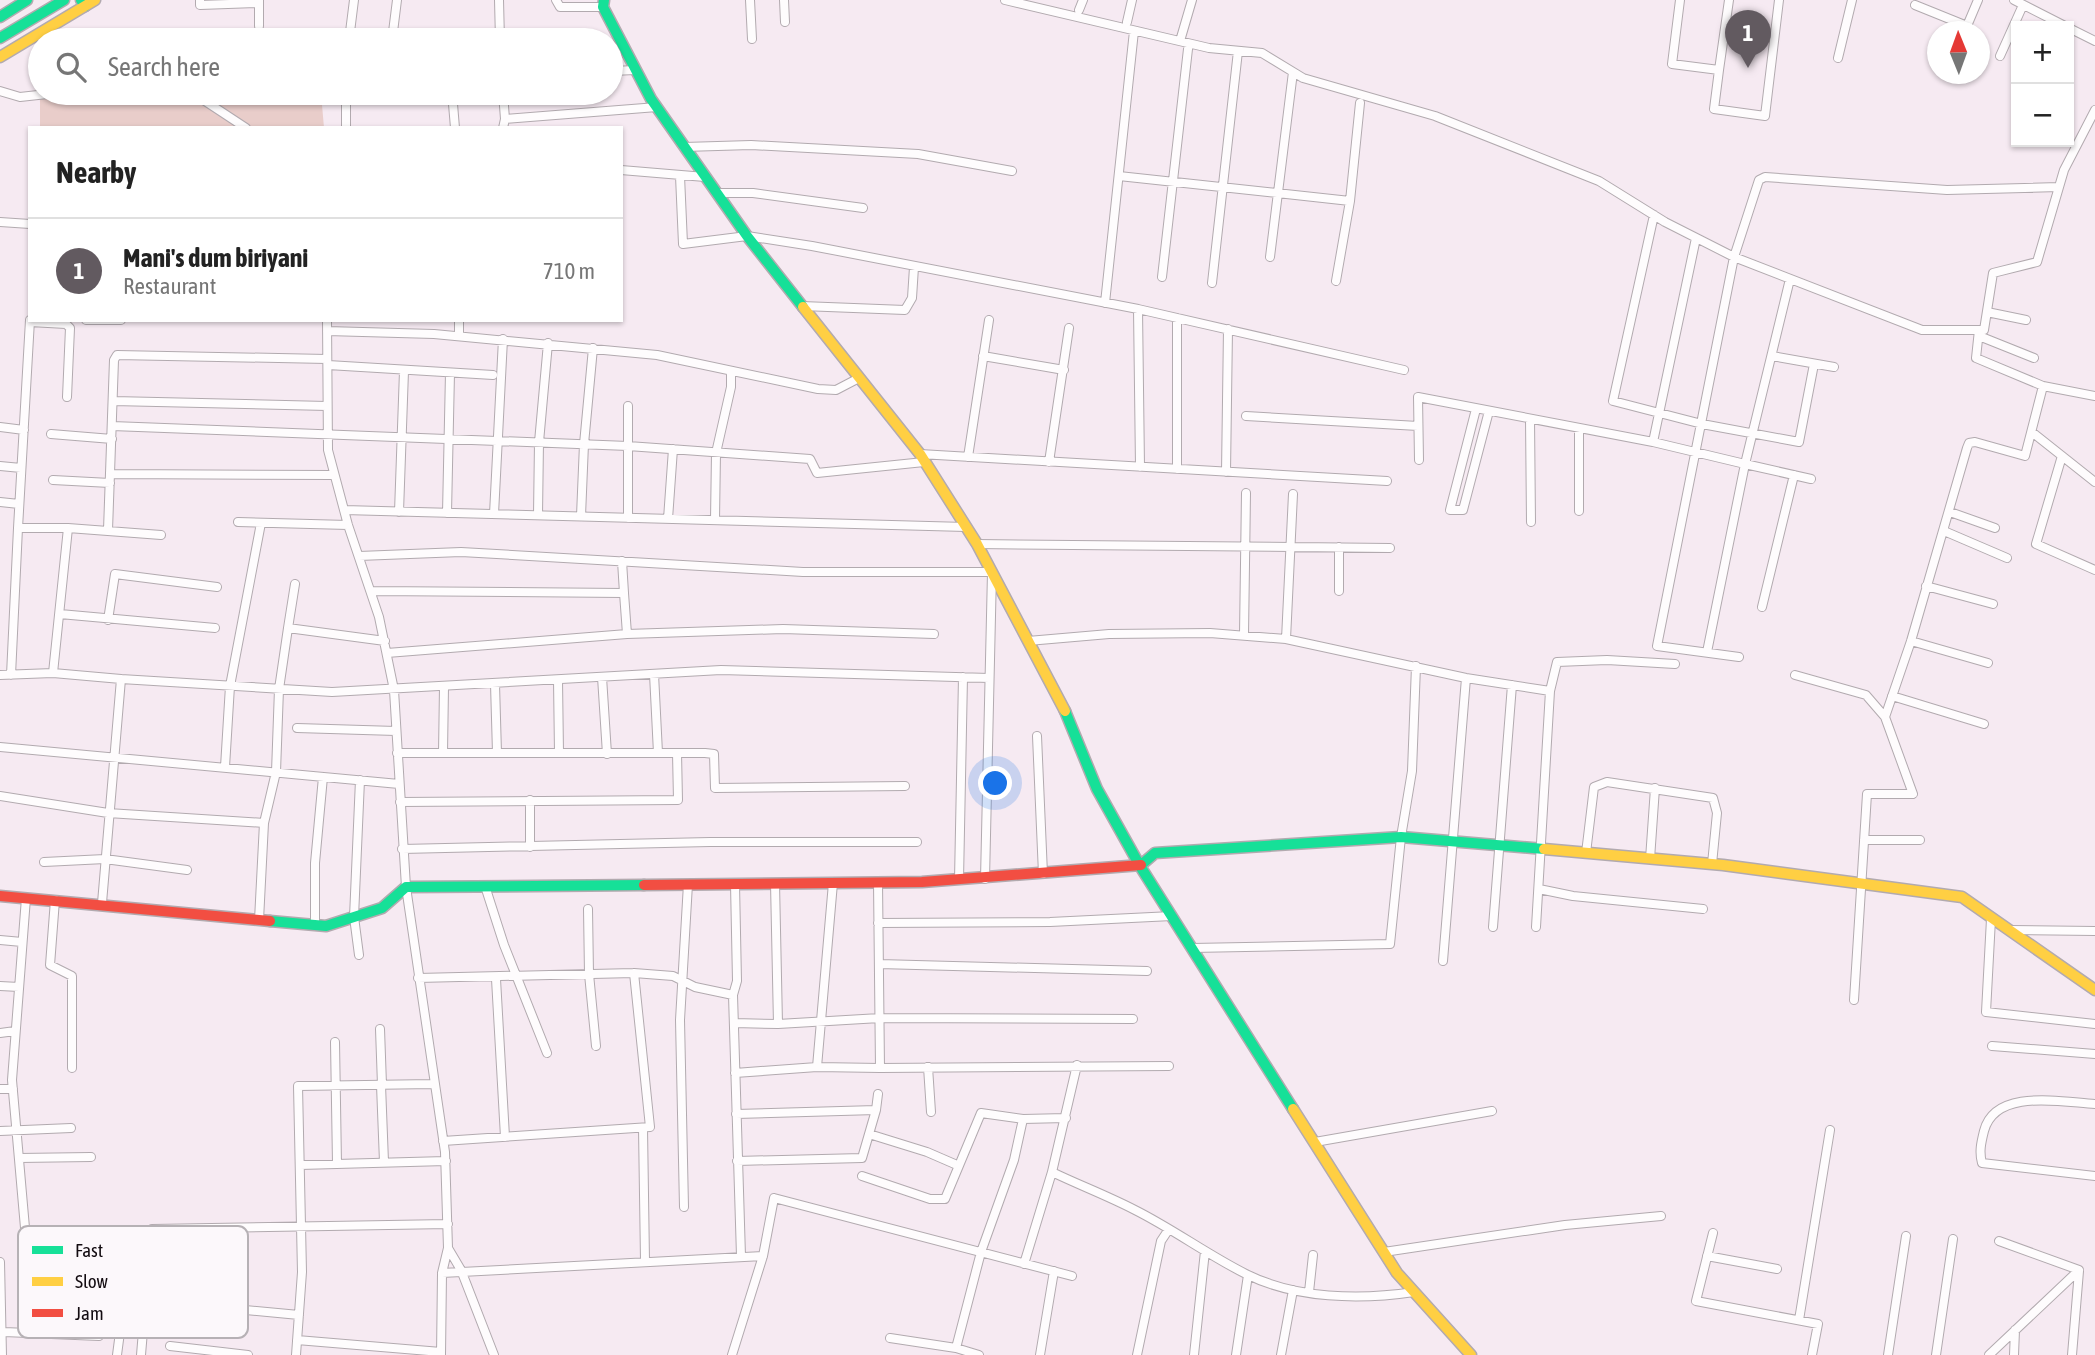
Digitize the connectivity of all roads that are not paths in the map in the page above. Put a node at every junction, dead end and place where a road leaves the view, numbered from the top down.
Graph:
1 (27, 0) edge
2 (64, 0) edge
3 (200, 0) edge
4 (354, 0) edge
5 (397, 0) edge
6 (499, 0) edge
7 (556, 0) edge
8 (750, 0) edge
9 (784, 0) edge
10 (1005, 0) edge
11 (1083, 0) edge
12 (1132, 0) edge
13 (1192, 0) edge
14 (1680, 0) edge
15 (1729, 0) edge
16 (1779, 0) edge
17 (1852, 0) edge
18 (1978, 0) edge
19 (2014, 0) edge
20 (87, 2) edge
21 (259, 2) edge
22 (604, 3) edge
23 (1044, 5) edge
24 (1914, 5) dead end
25 (2024, 5) junction
26 (1079, 10) dead end
27 (0, 17) edge
28 (2055, 21) edge
29 (785, 22) dead end
30 (1127, 22) dead end
31 (259, 26) dead end
32 (46, 28) edge
33 (350, 28) edge
34 (394, 28) edge
35 (500, 28) edge
36 (612, 28) edge
37 (2074, 30) edge
38 (1134, 31) junction
39 (0, 38) edge
40 (28, 39) edge
41 (752, 39) dead end
42 (1180, 41) junction
43 (2095, 41) edge
44 (1188, 48) dead end
45 (1238, 51) junction
46 (623, 52) edge
47 (2000, 56) dead end
48 (0, 57) edge
49 (1838, 58) dead end
50 (636, 70) junction
51 (1719, 70) junction
52 (623, 71) edge
53 (1293, 72) junction
54 (0, 91) edge
55 (28, 96) edge
56 (1360, 103) dead end
57 (211, 105) edge
58 (346, 105) edge
59 (453, 105) edge
60 (503, 105) edge
61 (657, 107) junction
62 (2095, 110) edge
63 (504, 124) edge
64 (243, 126) edge
65 (346, 126) edge
66 (455, 126) edge
67 (684, 147) junction
68 (623, 170) edge
69 (1012, 172) dead end
70 (680, 176) junction
71 (1119, 176) junction
72 (705, 177) junction
73 (1174, 182) junction
74 (1221, 187) junction
75 (2059, 187) junction
76 (1276, 193) junction
77 (717, 194) junction
78 (1350, 201) junction
79 (863, 208) dead end
80 (1654, 215) junction
81 (0, 222) edge
82 (28, 224) edge
83 (747, 236) junction
84 (1696, 238) junction
85 (1270, 257) dead end
86 (1734, 257) junction
87 (914, 267) junction
88 (1163, 277) dead end
89 (1790, 279) junction
90 (1336, 281) dead end
91 (1212, 283) dead end
92 (1105, 303) junction
93 (802, 306) junction
94 (1138, 309) junction
95 (1987, 312) junction
96 (1177, 318) junction
97 (989, 320) dead end
98 (2026, 320) dead end
99 (30, 322) edge
100 (42, 322) edge
101 (327, 322) edge
102 (459, 322) edge
103 (1069, 328) dead end
104 (1228, 329) junction
105 (327, 331) junction
106 (1979, 333) junction
107 (458, 336) junction
108 (503, 339) junction
109 (548, 343) junction
110 (593, 348) junction
111 (983, 356) junction
112 (1772, 356) junction
113 (2034, 358) dead end
114 (328, 362) junction
115 (1814, 364) junction
116 (1834, 368) dead end
117 (404, 370) junction
118 (1064, 370) junction
119 (1404, 370) dead end
120 (731, 371) junction
121 (450, 373) junction
122 (493, 375) dead end
123 (859, 378) junction
124 (2043, 386) junction
125 (2095, 396) edge
126 (67, 397) dead end
127 (113, 401) junction
128 (327, 406) junction
129 (628, 407) dead end
130 (1476, 408) junction
131 (1489, 411) junction
132 (1659, 412) junction
133 (1246, 416) dead end
134 (1530, 419) junction
135 (1702, 424) junction
136 (112, 426) junction
137 (1418, 426) junction
138 (0, 427) edge
139 (1579, 428) junction
140 (24, 430) junction
141 (327, 433) junction
142 (1754, 433) junction
143 (2033, 433) junction
144 (51, 434) dead end
145 (402, 436) junction
146 (447, 438) junction
147 (112, 439) junction
148 (498, 440) junction
149 (539, 442) junction
150 (1653, 442) junction
151 (584, 444) junction
152 (628, 446) junction
153 (673, 449) junction
154 (1695, 452) junction
155 (716, 453) junction
156 (2062, 456) junction
157 (968, 457) junction
158 (922, 458) junction
159 (1419, 460) dead end
160 (1049, 462) junction
161 (1745, 464) junction
162 (0, 466) edge
163 (1140, 467) junction
164 (21, 468) junction
165 (1177, 469) junction
166 (1226, 472) junction
167 (334, 475) junction
168 (1794, 475) junction
169 (110, 479) junction
170 (1811, 479) dead end
171 (53, 480) dead end
172 (1387, 481) dead end
173 (2095, 482) edge
174 (1246, 493) dead end
175 (1293, 494) dead end
176 (0, 502) edge
177 (19, 504) junction
178 (344, 510) junction
179 (1580, 510) dead end
180 (400, 512) junction
181 (1950, 512) junction
182 (447, 513) junction
183 (494, 514) junction
184 (538, 515) junction
185 (581, 516) junction
186 (628, 518) junction
187 (668, 519) junction
188 (715, 520) junction
189 (1531, 522) dead end
190 (237, 523) dead end
191 (261, 523) junction
192 (348, 525) junction
193 (966, 527) junction
194 (18, 528) junction
195 (68, 528) junction
196 (1995, 528) dead end
197 (108, 530) junction
198 (1944, 531) junction
199 (161, 535) dead end
200 (977, 544) junction
201 (1244, 546) junction
202 (1292, 547) junction
203 (1339, 547) junction
204 (1390, 548) dead end
205 (359, 556) junction
206 (2007, 558) dead end
207 (622, 561) junction
208 (2094, 567) edge
209 (992, 572) junction
210 (295, 584) dead end
211 (1926, 586) junction
212 (217, 587) dead end
213 (1339, 591) dead end
214 (371, 592) junction
215 (624, 593) junction
216 (1993, 604) dead end
217 (1762, 607) dead end
218 (60, 614) junction
219 (108, 620) junction
220 (215, 628) dead end
221 (288, 628) junction
222 (626, 634) junction
223 (934, 634) dead end
224 (1244, 635) junction
225 (1286, 639) junction
226 (385, 641) junction
227 (1028, 641) junction
228 (1911, 641) junction
229 (1707, 652) junction
230 (387, 653) junction
231 (1739, 657) dead end
232 (1988, 663) dead end
233 (1675, 664) dead end
234 (1416, 666) junction
235 (53, 673) junction
236 (654, 674) junction
237 (0, 675) edge
238 (11, 675) junction
239 (1795, 675) dead end
240 (602, 677) junction
241 (963, 677) junction
242 (989, 678) junction
243 (1466, 678) junction
244 (121, 679) junction
245 (558, 680) junction
246 (495, 684) junction
247 (1512, 685) junction
248 (230, 686) junction
249 (444, 687) junction
250 (279, 689) junction
251 (394, 690) junction
252 (1550, 691) junction
253 (1892, 696) junction
254 (1885, 717) junction
255 (1984, 724) dead end
256 (298, 728) dead end
257 (396, 731) junction
258 (1037, 736) dead end
259 (0, 747) edge
260 (397, 753) junction
261 (443, 753) junction
262 (497, 753) junction
263 (559, 753) junction
264 (658, 753) junction
265 (677, 753) junction
266 (607, 754) junction
267 (114, 757) junction
268 (225, 767) junction
269 (276, 772) junction
270 (323, 777) junction
271 (360, 780) junction
272 (399, 784) junction
273 (905, 786) dead end
274 (1655, 788) junction
275 (0, 796) edge
276 (530, 800) junction
277 (400, 802) junction
278 (108, 813) junction
279 (264, 823) junction
280 (1401, 837) junction
281 (1864, 840) junction
282 (1920, 840) dead end
283 (1453, 841) junction
284 (918, 842) dead end
285 (1500, 845) junction
286 (530, 847) junction
287 (402, 849) junction
288 (1539, 849) junction
289 (1586, 853) junction
290 (105, 859) junction
291 (1650, 859) junction
292 (44, 862) dead end
293 (1712, 864) junction
294 (1140, 866) junction
295 (187, 870) dead end
296 (1043, 874) junction
297 (985, 879) junction
298 (959, 880) junction
299 (878, 882) junction
300 (775, 883) junction
301 (832, 883) junction
302 (1862, 883) junction
303 (688, 884) junction
304 (735, 884) junction
305 (485, 886) junction
306 (405, 887) junction
307 (1539, 889) junction
308 (0, 896) edge
309 (26, 898) junction
310 (55, 900) junction
311 (102, 903) junction
312 (588, 909) dead end
313 (1703, 909) dead end
314 (1172, 916) junction
315 (354, 917) junction
316 (259, 919) junction
317 (1990, 919) junction
318 (878, 923) junction
319 (315, 925) junction
320 (1536, 927) dead end
321 (1493, 928) dead end
322 (2010, 930) junction
323 (2095, 931) edge
324 (0, 940) edge
325 (22, 942) junction
326 (1192, 948) junction
327 (359, 955) dead end
328 (1443, 961) dead end
329 (879, 964) junction
330 (1147, 971) dead end
331 (634, 973) junction
332 (589, 974) junction
333 (517, 975) junction
334 (418, 978) junction
335 (496, 979) junction
336 (684, 981) junction
337 (0, 986) edge
338 (19, 987) junction
339 (2095, 990) edge
340 (733, 995) junction
341 (1854, 1000) dead end
342 (880, 1018) junction
343 (1133, 1019) dead end
344 (820, 1022) junction
345 (733, 1023) junction
346 (778, 1024) junction
347 (2095, 1024) edge
348 (380, 1029) dead end
349 (15, 1031) junction
350 (0, 1033) edge
351 (335, 1042) dead end
352 (596, 1046) dead end
353 (1992, 1046) dead end
354 (547, 1053) dead end
355 (2095, 1054) edge
356 (1077, 1065) junction
357 (1169, 1066) dead end
358 (817, 1067) junction
359 (928, 1067) junction
360 (72, 1068) dead end
361 (880, 1068) junction
362 (735, 1073) junction
363 (433, 1084) junction
364 (382, 1085) junction
365 (337, 1086) junction
366 (13, 1088) junction
367 (0, 1089) edge
368 (877, 1094) dead end
369 (2095, 1104) edge
370 (876, 1110) junction
371 (1492, 1111) dead end
372 (931, 1112) dead end
373 (736, 1114) junction
374 (1066, 1118) junction
375 (1023, 1119) junction
376 (71, 1128) dead end
377 (643, 1128) junction
378 (17, 1130) junction
379 (1830, 1130) dead end
380 (0, 1131) edge
381 (869, 1134) junction
382 (505, 1137) junction
383 (443, 1140) junction
384 (1315, 1142) junction
385 (91, 1157) dead end
386 (19, 1158) junction
387 (446, 1161) junction
388 (737, 1161) junction
389 (384, 1163) junction
390 (337, 1164) junction
391 (300, 1165) junction
392 (957, 1165) junction
393 (1052, 1172) junction
394 (2095, 1176) edge
395 (862, 1177) dead end
396 (684, 1207) dead end
397 (1661, 1216) dead end
398 (448, 1224) junction
399 (302, 1225) junction
400 (25, 1226) edge
401 (248, 1226) edge
402 (1169, 1229) junction
403 (1713, 1233) dead end
404 (1906, 1236) dead end
405 (1953, 1239) dead end
406 (1998, 1241) dead end
407 (448, 1248) junction
408 (1205, 1251) junction
409 (981, 1252) junction
410 (1384, 1252) junction
411 (1313, 1255) dead end
412 (1707, 1255) junction
413 (741, 1256) junction
414 (763, 1256) junction
415 (645, 1261) junction
416 (0, 1262) edge
417 (1024, 1264) junction
418 (1777, 1269) dead end
419 (461, 1270) junction
420 (2079, 1270) junction
421 (1054, 1271) junction
422 (442, 1273) junction
423 (1248, 1275) junction
424 (1072, 1276) dead end
425 (1293, 1290) junction
426 (1308, 1292) junction
427 (1414, 1292) junction
428 (248, 1310) edge
429 (299, 1315) junction
430 (1799, 1321) junction
431 (2015, 1330) junction
432 (4, 1332) junction
433 (18, 1333) edge
434 (890, 1338) dead end
435 (297, 1340) junction
436 (170, 1346) dead end
437 (956, 1348) junction
438 (441, 1354) edge
439 (2, 1355) edge
440 (248, 1355) edge
441 (296, 1355) edge
442 (494, 1355) edge
443 (732, 1355) edge
444 (979, 1355) edge
445 (1040, 1355) edge
446 (1138, 1355) edge
447 (1194, 1355) edge
448 (1236, 1355) edge
449 (1281, 1355) edge
450 (1471, 1355) edge
451 (1811, 1355) edge
452 (1888, 1355) edge
453 (1936, 1355) edge
454 (1989, 1355) edge
455 (2014, 1355) edge
456 (2072, 1355) edge

1 - 27 main road
2 - 39 main road
3 - 21 street
4 - 33 street
5 - 34 street
6 - 35 street
7 - 22 street
8 - 41 street
9 - 29 street
10 - 23 street
11 - 26 street
12 - 30 street
13 - 42 street
14 - 51 street
15 - 51 street
16 - 51 street
17 - 49 street
18 - 24 street
19 - 25 street
20 - 32 main road
21 - 31 street
22 - 36 main road
23 - 38 street
25 - 28 street
25 - 47 street
37 - 43 street
38 - 42 street
38 - 71 street
40 - 48 main road
42 - 45 street
44 - 73 street
45 - 53 street
45 - 74 street
46 - 50 main road
50 - 52 street
50 - 61 main road
53 - 76 street
53 - 80 street
54 - 55 street
56 - 78 street
57 - 64 street
58 - 65 street
59 - 66 street
60 - 63 street
61 - 63 street
61 - 67 main road
62 - 75 street
67 - 69 street
67 - 72 main road
68 - 70 street
70 - 72 street
70 - 83 street
71 - 73 street
71 - 92 street
72 - 77 main road
73 - 74 street
73 - 88 street
74 - 76 street
74 - 91 street
75 - 86 street
75 - 95 street
76 - 78 street
76 - 85 street
77 - 79 street
77 - 83 main road
78 - 90 street
80 - 84 street
80 - 132 street
81 - 82 street
83 - 87 street
83 - 93 main road
84 - 86 street
84 - 132 street
86 - 89 street
86 - 135 street
87 - 92 street
87 - 93 street
89 - 106 street
89 - 112 street
92 - 94 street
93 - 123 main road
94 - 96 street
94 - 163 street
95 - 98 street
95 - 106 street
96 - 104 street
96 - 165 street
97 - 111 street
99 - 140 street
100 - 126 street
101 - 105 street
102 - 107 street
103 - 118 street
104 - 119 street
104 - 166 street
105 - 107 street
105 - 114 street
106 - 113 street
106 - 124 street
107 - 108 street
108 - 109 street
108 - 148 street
109 - 110 street
109 - 149 street
110 - 120 street
110 - 151 street
111 - 118 street
111 - 157 street
112 - 115 street
112 - 142 street
114 - 117 street
114 - 127 street
114 - 128 street
115 - 116 street
115 - 142 street
117 - 121 street
117 - 145 street
118 - 160 street
120 - 123 street
120 - 155 street
121 - 122 street
121 - 146 street
123 - 158 main road
124 - 125 street
124 - 143 street
127 - 128 street
127 - 136 street
128 - 141 street
129 - 152 street
130 - 131 street
130 - 131 street
130 - 137 street
131 - 134 street
132 - 135 street
132 - 150 street
133 - 137 street
134 - 139 street
134 - 189 street
135 - 142 street
135 - 154 street
136 - 141 street
136 - 147 street
137 - 159 street
138 - 140 street
139 - 150 street
139 - 179 street
140 - 164 street
141 - 145 street
141 - 167 street
142 - 161 street
143 - 156 street
143 - 181 street
144 - 147 street
145 - 146 street
145 - 180 street
146 - 148 street
146 - 182 street
147 - 169 street
148 - 149 street
148 - 183 street
149 - 151 street
149 - 184 street
150 - 154 street
151 - 152 street
151 - 185 street
152 - 153 street
152 - 186 street
153 - 155 street
153 - 187 street
154 - 161 street
154 - 229 street
155 - 158 street
155 - 188 street
156 - 173 street
156 - 208 street
157 - 158 street
157 - 160 street
158 - 193 main road
160 - 163 street
161 - 168 street
161 - 229 street
162 - 164 street
163 - 165 street
164 - 177 street
165 - 166 street
166 - 172 street
167 - 169 street
167 - 178 street
168 - 170 street
168 - 217 street
169 - 171 street
169 - 197 street
174 - 201 street
175 - 202 street
176 - 177 street
177 - 194 street
178 - 180 street
178 - 192 street
180 - 182 street
181 - 196 street
181 - 198 street
182 - 183 street
183 - 184 street
184 - 185 street
185 - 186 street
186 - 187 street
187 - 188 street
188 - 193 street
190 - 191 street
191 - 192 street
191 - 248 street
192 - 205 street
193 - 200 main road
194 - 195 street
194 - 238 street
195 - 197 street
195 - 218 street
197 - 199 street
198 - 206 street
198 - 211 street
200 - 201 street
200 - 209 main road
201 - 202 street
201 - 224 street
202 - 203 street
202 - 225 street
203 - 204 street
203 - 213 street
205 - 207 street
205 - 214 street
207 - 209 street
207 - 215 street
209 - 227 main road
209 - 242 street
210 - 221 street
211 - 216 street
211 - 228 street
212 - 219 street
214 - 215 street
214 - 226 street
215 - 222 street
218 - 219 street
218 - 235 street
219 - 220 street
221 - 226 street
221 - 250 street
222 - 223 street
222 - 230 street
224 - 225 street
224 - 227 street
225 - 234 street
226 - 230 street
227 - 294 main road
228 - 232 street
228 - 253 street
229 - 231 street
230 - 251 street
233 - 252 street
234 - 243 street
234 - 280 street
235 - 238 street
235 - 244 street
236 - 240 street
236 - 241 street
236 - 264 street
237 - 238 street
239 - 254 street
240 - 245 street
240 - 266 street
241 - 242 street
241 - 298 street
242 - 297 street
243 - 247 street
243 - 283 street
244 - 248 street
244 - 267 street
245 - 246 street
245 - 263 street
246 - 249 street
246 - 262 street
247 - 252 street
247 - 285 street
248 - 250 street
248 - 268 street
249 - 251 street
249 - 261 street
250 - 251 street
250 - 269 street
251 - 257 street
252 - 288 street
253 - 254 street
253 - 255 street
254 - 281 street
256 - 257 street
257 - 260 street
258 - 296 street
259 - 267 street
260 - 261 street
260 - 272 street
261 - 262 street
262 - 263 street
263 - 266 street
264 - 265 street
264 - 266 street
265 - 273 street
265 - 276 street
267 - 268 street
267 - 278 street
268 - 269 street
269 - 270 street
269 - 279 street
270 - 271 street
270 - 319 street
271 - 272 street
271 - 315 street
272 - 277 street
274 - 289 street
274 - 291 street
274 - 293 street
275 - 278 street
276 - 277 street
276 - 286 street
277 - 287 street
278 - 279 street
278 - 290 street
279 - 316 street
280 - 283 main road
280 - 294 main road
280 - 326 street
281 - 282 street
281 - 302 street
283 - 285 main road
283 - 328 street
284 - 286 street
285 - 288 main road
285 - 321 street
286 - 287 street
287 - 306 street
288 - 289 main road
288 - 307 street
289 - 291 main road
290 - 292 street
290 - 295 street
290 - 311 street
291 - 293 main road
293 - 302 main road
294 - 296 main road
294 - 314 main road
296 - 297 main road
297 - 298 main road
298 - 299 main road
299 - 301 main road
299 - 318 street
300 - 301 main road
300 - 304 main road
300 - 346 street
301 - 344 street
302 - 317 main road
302 - 341 street
303 - 304 main road
303 - 305 main road
303 - 336 street
304 - 340 street
305 - 306 main road
305 - 333 street
306 - 315 main road
306 - 334 street
307 - 313 street
307 - 320 street
308 - 309 main road
309 - 310 main road
309 - 325 street
310 - 311 main road
310 - 360 street
311 - 316 main road
312 - 332 street
314 - 318 street
314 - 326 main road
315 - 319 main road
315 - 327 street
316 - 319 main road
317 - 322 main road
317 - 347 street
318 - 329 street
322 - 323 street
322 - 339 main road
324 - 325 street
325 - 338 street
326 - 384 main road
329 - 330 street
329 - 342 street
331 - 332 street
331 - 336 street
331 - 377 street
332 - 333 street
332 - 352 street
333 - 335 street
333 - 354 street
334 - 335 street
334 - 363 street
335 - 382 street
336 - 340 street
336 - 396 street
337 - 338 street
338 - 349 street
340 - 345 street
342 - 343 street
342 - 344 street
342 - 361 street
344 - 346 street
344 - 358 street
345 - 346 street
345 - 362 street
348 - 364 street
349 - 350 street
349 - 366 street
351 - 365 street
353 - 355 street
356 - 357 street
356 - 359 street
356 - 374 street
358 - 361 street
358 - 362 street
359 - 361 street
359 - 372 street
362 - 373 street
363 - 364 street
363 - 383 street
364 - 365 street
364 - 389 street
365 - 390 street
365 - 391 street
366 - 367 street
366 - 378 street
368 - 370 street
369 - 394 street
370 - 373 street
370 - 381 street
371 - 384 street
373 - 388 street
374 - 375 street
374 - 393 street
375 - 392 street
375 - 409 street
376 - 378 street
377 - 382 street
377 - 415 street
378 - 380 street
378 - 386 street
379 - 430 street
381 - 388 street
381 - 392 street
382 - 383 street
383 - 387 street
384 - 410 main road
385 - 386 street
386 - 400 street
387 - 389 street
387 - 398 street
388 - 413 street
389 - 390 street
390 - 391 street
391 - 399 street
392 - 395 street
393 - 402 street
393 - 417 street
397 - 410 street
398 - 399 street
398 - 407 street
399 - 401 street
399 - 429 street
402 - 408 street
402 - 446 street
403 - 412 street
404 - 452 street
405 - 453 street
406 - 420 street
407 - 419 street
407 - 422 street
408 - 423 street
408 - 447 street
409 - 414 street
409 - 417 street
409 - 437 street
410 - 427 main road
411 - 426 street
412 - 418 street
412 - 430 street
413 - 414 street
413 - 415 street
414 - 443 street
415 - 419 street
416 - 432 street
417 - 421 street
419 - 422 street
419 - 442 street
420 - 431 street
420 - 456 street
421 - 424 street
421 - 445 street
422 - 438 street
423 - 425 street
423 - 448 street
425 - 426 street
425 - 449 street
426 - 427 street
427 - 450 main road
428 - 429 street
429 - 435 street
430 - 451 street
431 - 454 street
431 - 455 street
432 - 433 street
432 - 439 street
434 - 437 street
435 - 438 street
435 - 441 street
436 - 440 street
437 - 444 street

